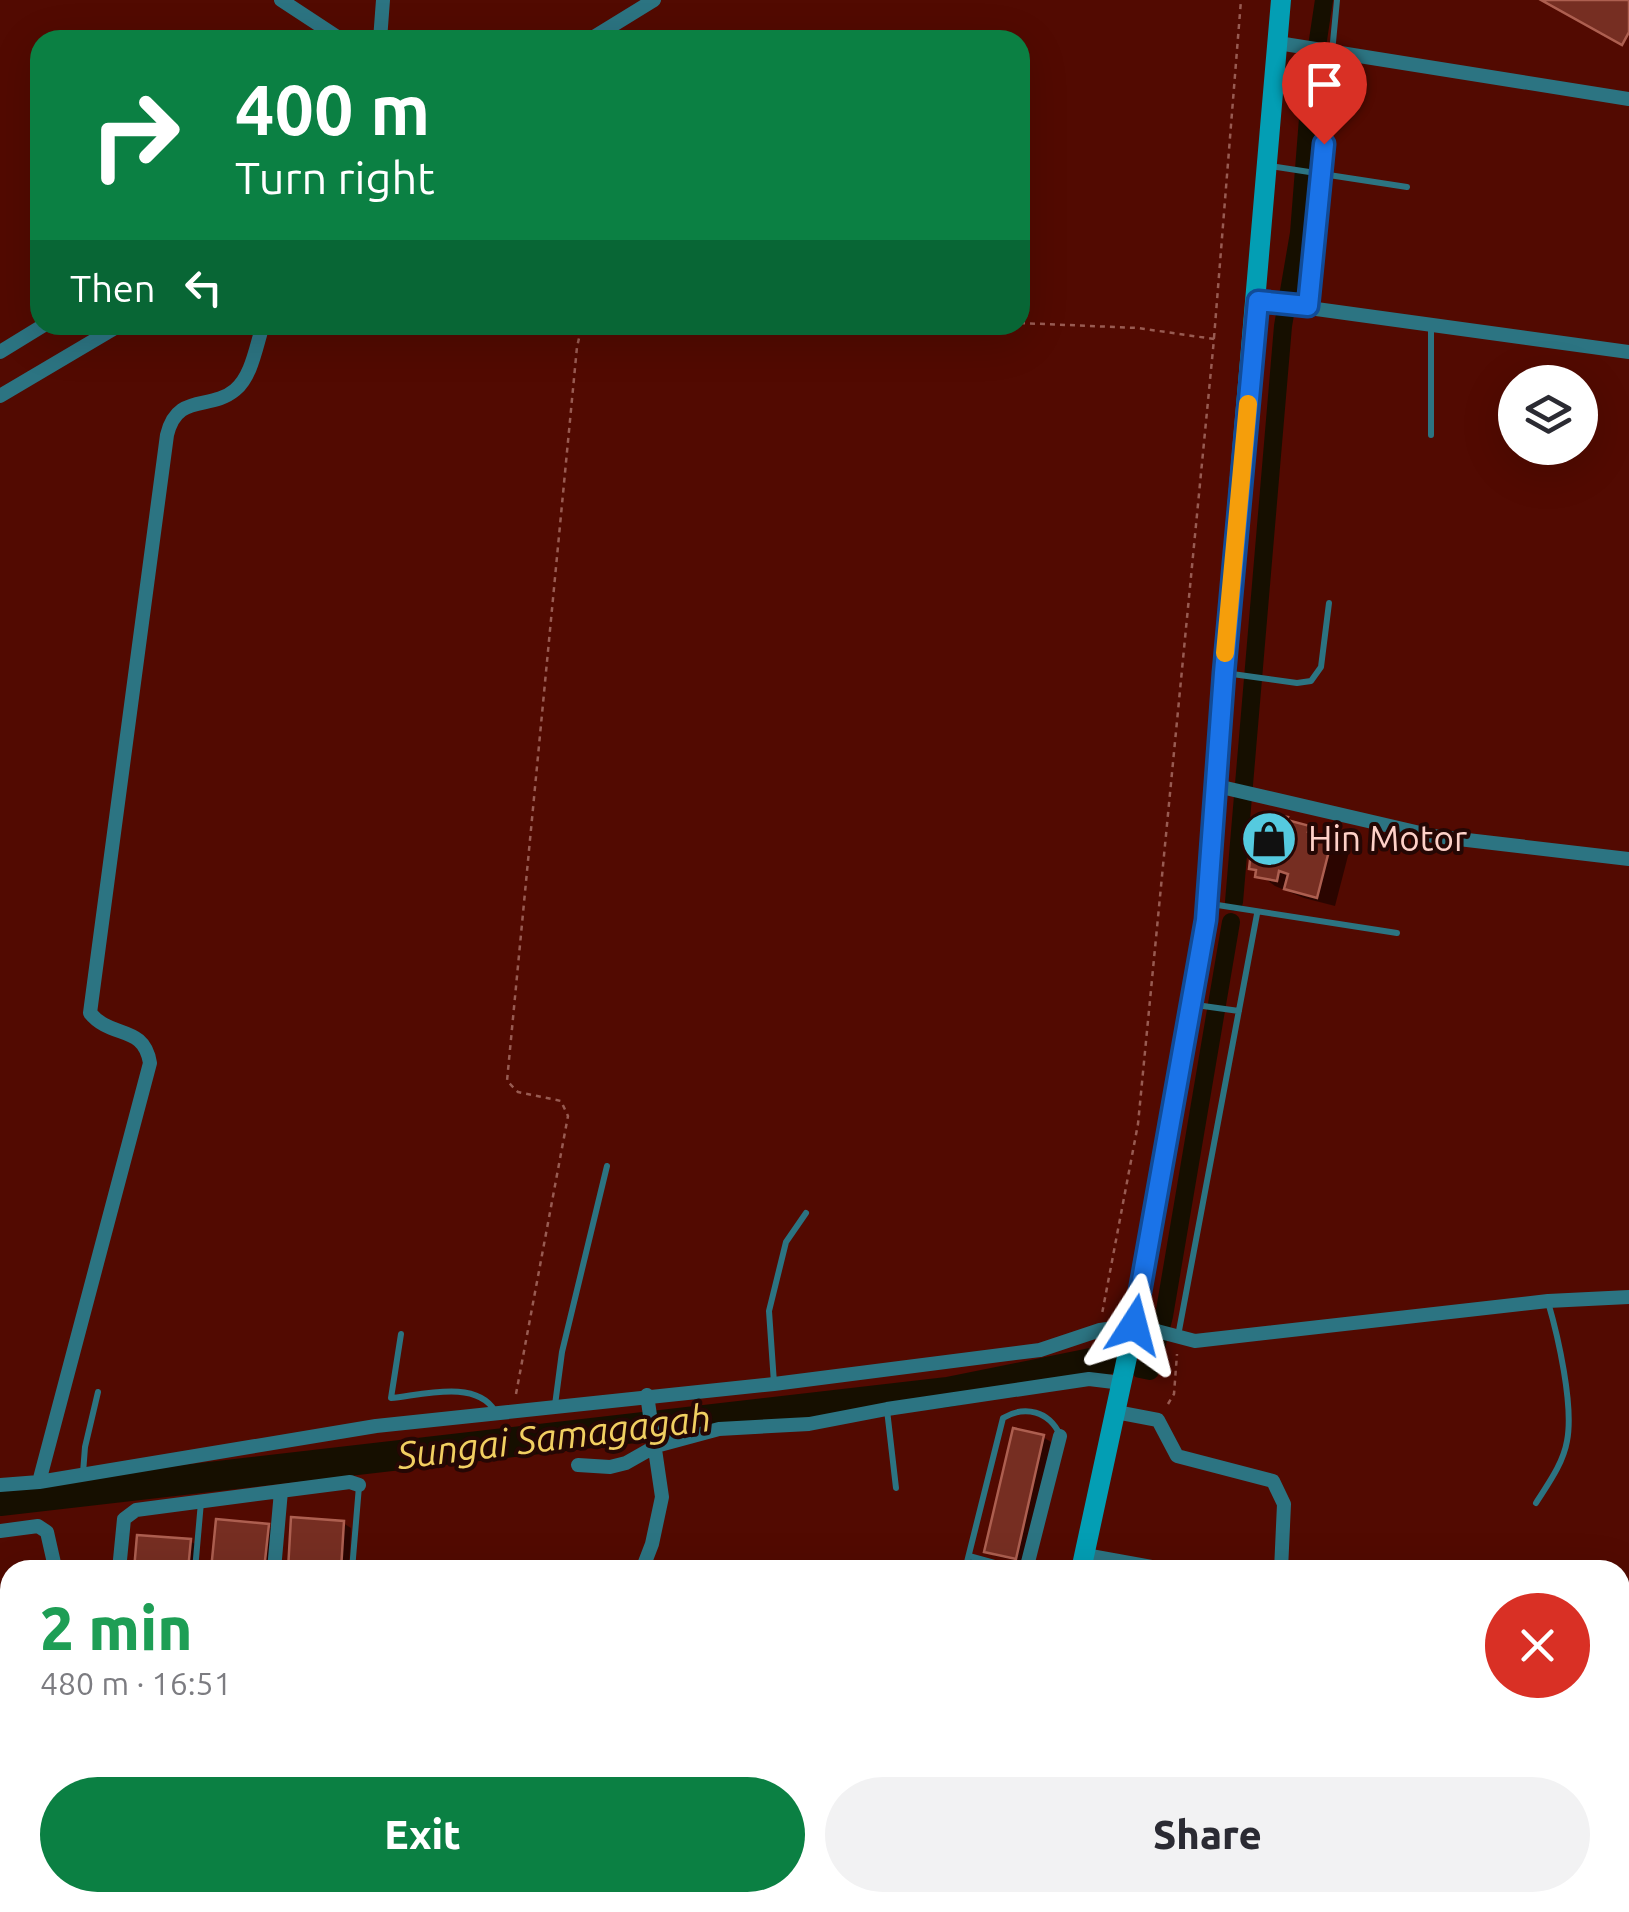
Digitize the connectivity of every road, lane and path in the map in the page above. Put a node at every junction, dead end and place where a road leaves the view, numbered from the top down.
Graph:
1 (281, 0) edge
2 (383, 0) edge
3 (1241, 0) edge
4 (1282, 0) edge
5 (1338, 0) edge
6 (648, 1) edge
7 (327, 30) edge
8 (381, 30) edge
9 (604, 30) edge
10 (1278, 43) junction
11 (1328, 51) junction
12 (1629, 99) edge
13 (1268, 165) junction
14 (1316, 174) junction
15 (1407, 186) dead end
16 (1258, 301) junction
17 (1296, 305) junction
18 (1030, 323) edge
19 (1431, 326) junction
20 (30, 334) edge
21 (103, 335) edge
22 (260, 335) edge
23 (580, 335) edge
24 (1214, 339) junction
25 (0, 352) edge
26 (1629, 352) edge
27 (0, 396) edge
28 (1431, 436) dead end
29 (1329, 603) dead end
30 (1224, 673) junction
31 (1227, 789) junction
32 (1629, 859) edge
33 (1207, 904) junction
34 (1257, 914) junction
35 (1397, 933) dead end
36 (1190, 1004) junction
37 (1239, 1012) junction
38 (607, 1166) dead end
39 (806, 1213) dead end
40 (1629, 1297) edge
41 (1548, 1301) junction
42 (1140, 1326) junction
43 (1100, 1330) junction
44 (402, 1334) dead end
45 (1172, 1335) junction
46 (1122, 1383) junction
47 (774, 1384) junction
48 (98, 1392) dead end
49 (648, 1400) junction
50 (556, 1405) junction
51 (887, 1409) junction
52 (513, 1410) junction
53 (496, 1412) junction
54 (1116, 1412) junction
55 (1158, 1420) junction
56 (1060, 1436) joint
57 (655, 1441) junction
58 (578, 1465) dead end
59 (84, 1474) junction
60 (40, 1482) junction
61 (359, 1484) joint
62 (0, 1485) edge
63 (896, 1488) dead end
64 (280, 1491) junction
65 (201, 1501) junction
66 (1536, 1503) dead end
67 (0, 1531) edge
68 (970, 1556) junction
69 (53, 1560) edge
70 (121, 1560) edge
71 (196, 1560) edge
72 (275, 1560) edge
73 (353, 1560) edge
74 (646, 1560) edge
75 (969, 1560) edge
76 (985, 1560) edge
77 (1026, 1560) edge
78 (1084, 1560) edge
79 (1281, 1560) edge

1 - 7 street
2 - 8 street
3 - 24 path
4 - 10 main road
5 - 11 lane
6 - 9 street
10 - 11 street
10 - 13 main road
11 - 12 street
11 - 14 lane
13 - 14 lane
13 - 16 main road
14 - 15 lane
14 - 17 lane
16 - 17 street
16 - 30 main road
17 - 19 street
18 - 24 path
19 - 26 street
19 - 28 lane
20 - 25 street
21 - 27 street
22 - 60 street
23 - 52 path
24 - 43 path
29 - 30 lane
30 - 31 main road
31 - 32 street
31 - 33 main road
33 - 34 lane
33 - 36 main road
34 - 35 lane
34 - 37 lane
36 - 37 lane
36 - 42 main road
37 - 45 lane
38 - 50 lane
39 - 47 lane
40 - 41 street
41 - 45 street
41 - 66 lane
42 - 43 street
42 - 45 street
42 - 46 main road
43 - 47 street
44 - 53 lane
45 - 55 path
46 - 51 street
46 - 54 main road
47 - 49 street
48 - 59 lane
49 - 50 street
49 - 57 street
50 - 52 street
51 - 57 street
51 - 63 lane
52 - 53 street
53 - 59 street
54 - 55 street
54 - 78 main road
55 - 79 street
56 - 68 lane
56 - 77 street
57 - 58 street
57 - 74 street
59 - 60 street
60 - 62 street
61 - 64 street
61 - 73 lane
64 - 65 street
64 - 72 street
65 - 70 street
65 - 71 lane
67 - 69 street
68 - 75 lane
68 - 76 lane

